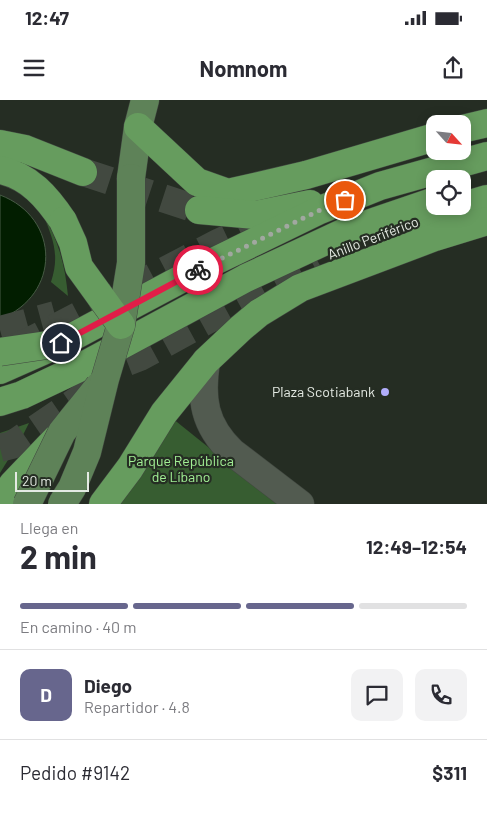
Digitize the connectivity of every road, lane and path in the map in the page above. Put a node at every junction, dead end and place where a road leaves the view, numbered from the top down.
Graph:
1 (145, 100) edge
2 (487, 122) edge
3 (471, 126) edge
4 (138, 127) junction
5 (426, 139) edge
6 (0, 144) edge
7 (487, 156) edge
8 (0, 170) edge
9 (83, 172) tunnel mouth
10 (487, 186) edge
11 (471, 190) edge
12 (358, 195) junction
13 (487, 199) edge
14 (426, 205) edge
15 (199, 210) tunnel mouth
16 (487, 221) edge
17 (317, 260) tunnel mouth
18 (121, 325) junction
19 (61, 343) junction
20 (0, 352) edge
21 (206, 361) junction
22 (0, 370) edge
23 (105, 379) junction
24 (0, 402) edge
25 (62, 432) junction
26 (0, 502) edge
27 (27, 504) edge
28 (62, 504) edge
29 (103, 504) edge
30 (300, 504) edge

1 - 4 main road
2 - 3 highway
4 - 5 highway
4 - 18 main road, bridge
6 - 9 highway
7 - 12 highway
8 - 18 highway, bridge
10 - 11 highway
12 - 15 highway
12 - 19 highway, bridge
13 - 17 highway, Anillo Periférico
14 - 24 highway
16 - 21 highway
18 - 23 main road, bridge
19 - 20 highway, bridge
19 - 22 highway, bridge
21 - 29 highway
21 - 30 street
23 - 25 main road, bridge
23 - 28 main road, bridge
25 - 26 highway, bridge
25 - 27 main road, bridge

